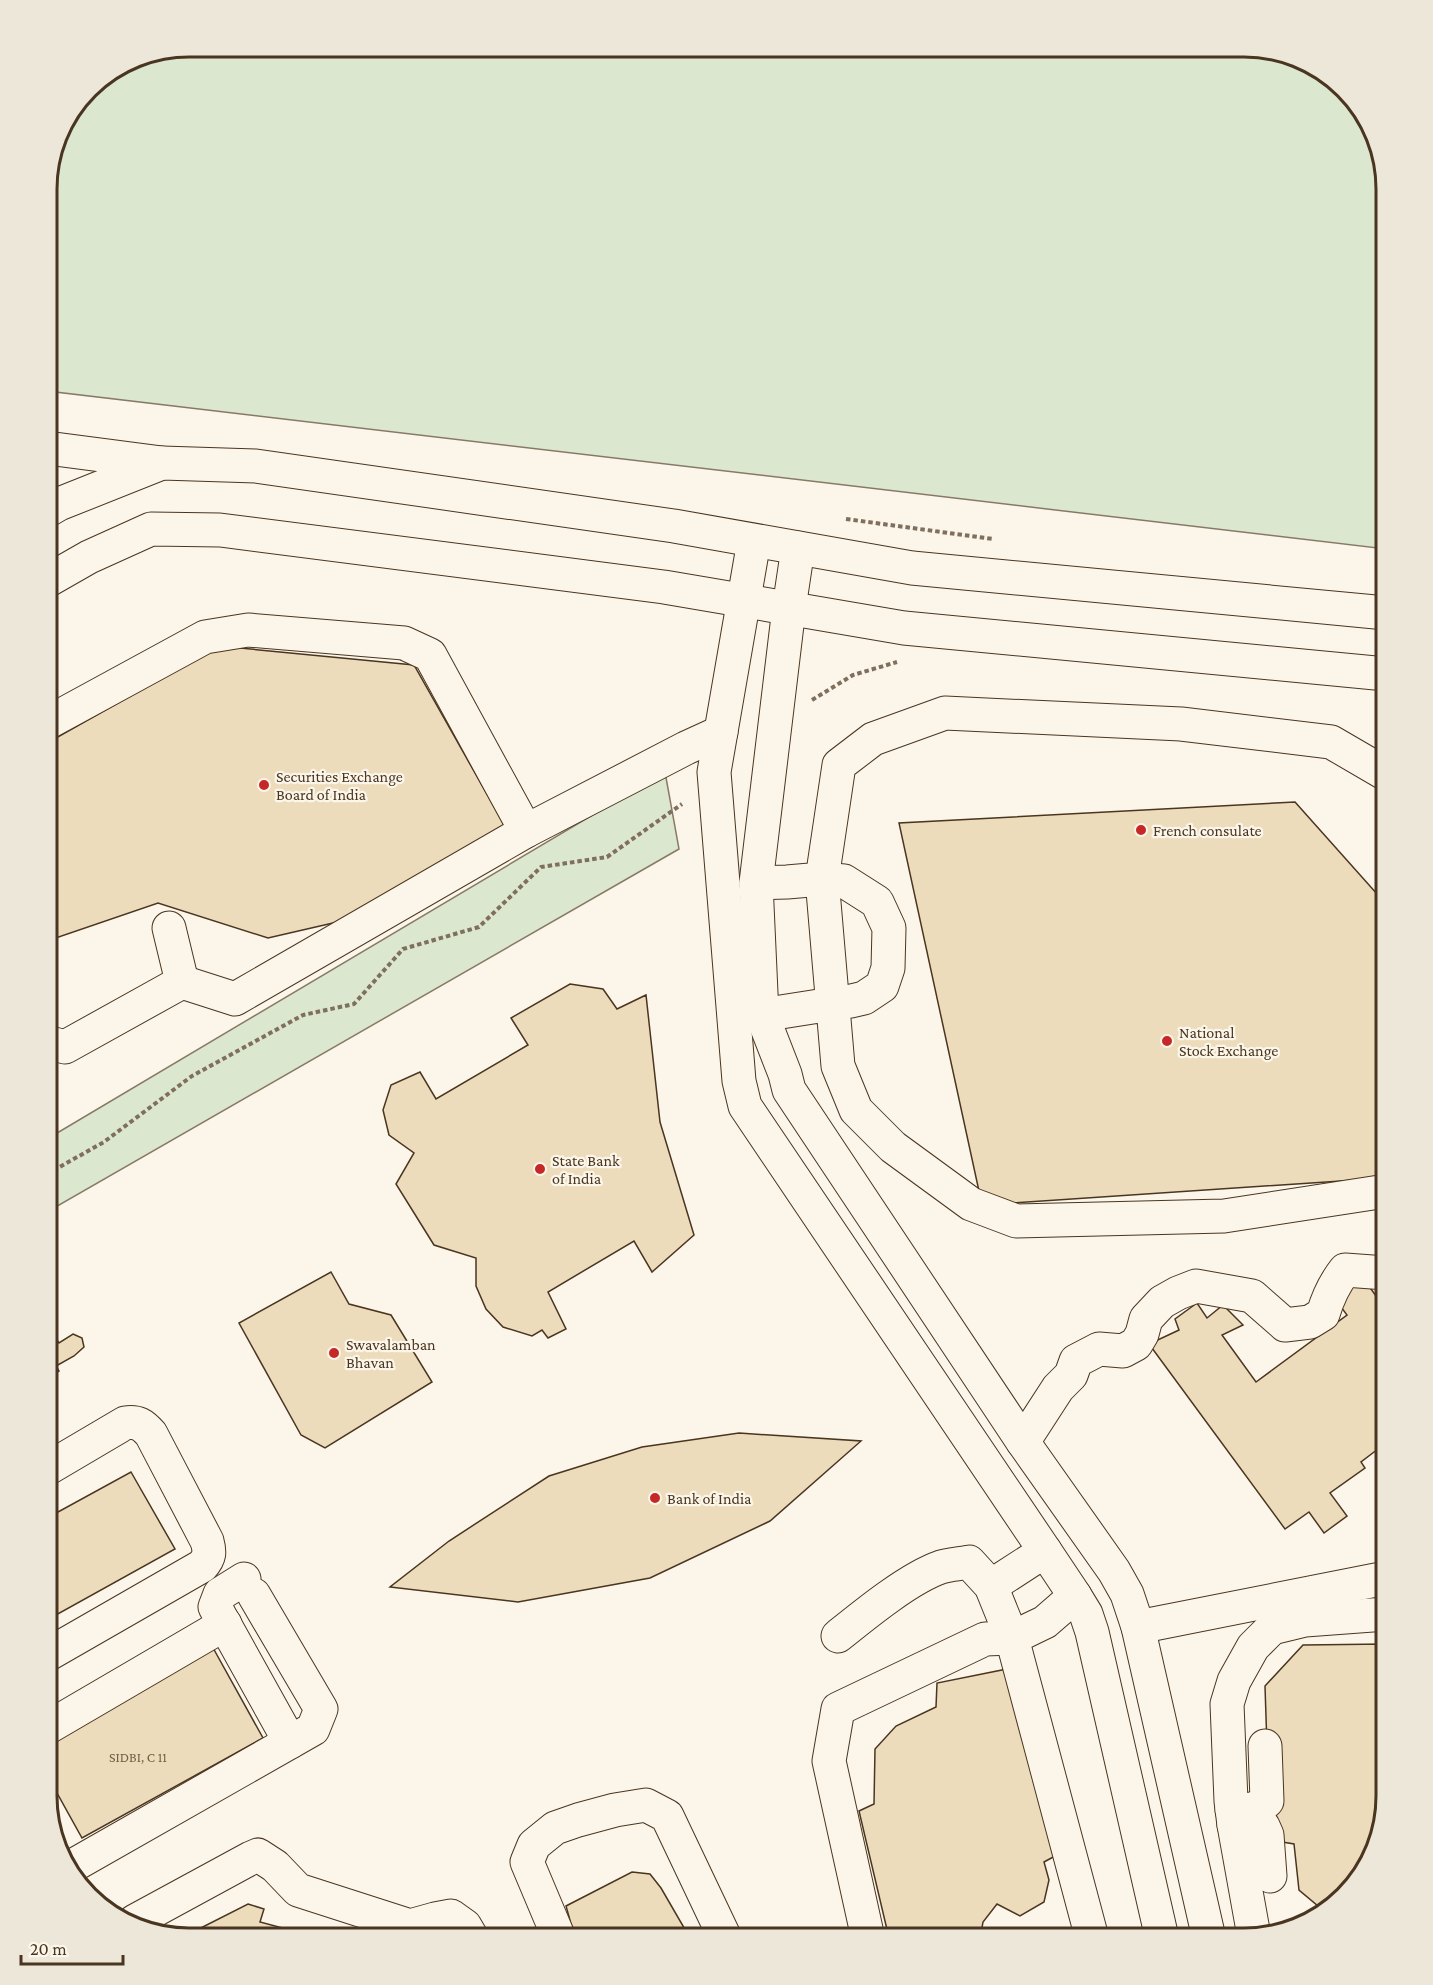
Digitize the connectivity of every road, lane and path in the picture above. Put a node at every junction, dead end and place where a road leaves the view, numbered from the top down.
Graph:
1 (57, 449) edge
2 (162, 463) junction
3 (57, 503) edge
4 (753, 541) junction
5 (798, 548) junction
6 (57, 575) edge
7 (743, 600) junction
8 (789, 608) junction
9 (1376, 612) edge
10 (908, 659) dead end
11 (1376, 673) edge
12 (806, 704) dead end
13 (57, 718) edge
14 (721, 732) junction
15 (1376, 768) edge
16 (714, 772) junction
17 (526, 831) junction
18 (822, 879) junction
19 (756, 883) junction
20 (169, 928) dead end
21 (182, 982) junction
22 (833, 1005) junction
23 (762, 1015) junction
24 (57, 1045) edge
25 (57, 1168) edge
26 (1376, 1193) edge
27 (1376, 1272) edge
28 (1023, 1442) junction
29 (57, 1463) edge
30 (1045, 1551) junction
31 (1376, 1580) edge
32 (992, 1586) junction
33 (1075, 1596) junction
34 (1376, 1615) edge
35 (225, 1624) junction
36 (1138, 1627) junction
37 (838, 1636) dead end
38 (1012, 1638) junction
39 (57, 1649) edge
40 (57, 1722) edge
41 (290, 1742) junction
42 (1266, 1746) dead end
43 (1181, 1812) junction
44 (1233, 1817) junction
45 (1189, 1845) junction
46 (76, 1864) edge
47 (1270, 1876) dead end
48 (141, 1918) edge
49 (466, 1928) edge
50 (555, 1928) edge
51 (720, 1928) edge
52 (866, 1928) edge
53 (1089, 1928) edge
54 (1160, 1928) edge
55 (1207, 1928) edge
56 (1252, 1928) edge

1 - 2 street
2 - 3 street
2 - 4 street
4 - 5 street
4 - 7 street
5 - 8 street
5 - 9 street
6 - 7 street
7 - 8 street
7 - 14 street
8 - 11 street
8 - 19 street
10 - 12 path
13 - 17 street
14 - 16 street
14 - 17 street
15 - 18 street
16 - 25 path
16 - 30 street
17 - 21 street
18 - 19 street
18 - 22 street
18 - 22 street
19 - 23 street
20 - 21 street
21 - 24 street
22 - 23 street
22 - 26 street
23 - 28 street
27 - 28 street
28 - 36 street
29 - 39 street
30 - 32 street
30 - 33 street
31 - 36 street
32 - 37 street
32 - 38 street
33 - 38 street
33 - 54 street
34 - 44 street
35 - 40 street
35 - 41 street
35 - 41 street
36 - 43 street
38 - 52 street
38 - 53 street
41 - 46 street
42 - 44 street
43 - 44 street
43 - 45 street
44 - 45 street
44 - 47 street
44 - 56 street
45 - 55 street
48 - 49 street
50 - 51 street

